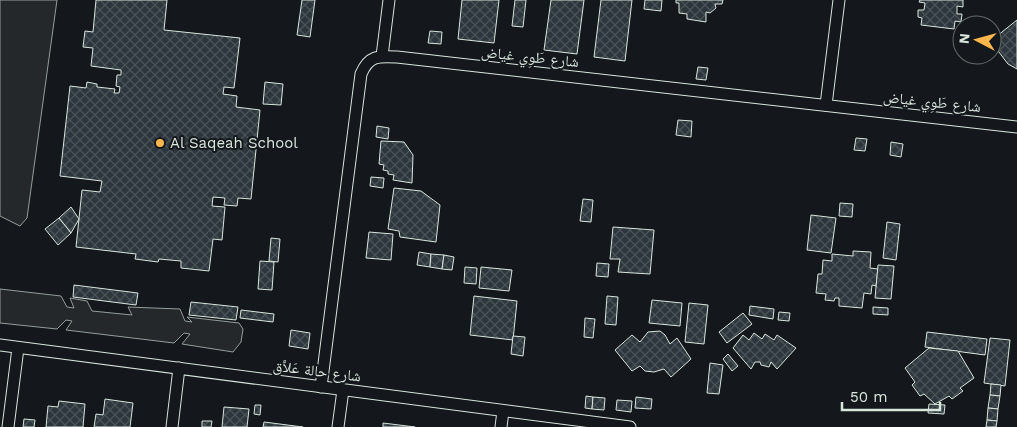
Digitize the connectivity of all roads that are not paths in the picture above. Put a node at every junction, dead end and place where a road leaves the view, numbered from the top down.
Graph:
1 (389, 0) edge
2 (839, 0) edge
3 (382, 56) junction
4 (826, 106) junction
5 (1017, 127) edge
6 (0, 345) edge
7 (18, 348) junction
8 (179, 368) junction
9 (321, 387) junction
10 (343, 390) junction
11 (503, 411) junction
12 (8, 427) edge
13 (172, 427) edge
14 (338, 427) edge
15 (501, 427) edge
16 (630, 427) edge

1 - 3 street
2 - 4 street
3 - 4 street, شارع طَوِي غياض
3 - 9 street
4 - 5 street, شارع طَوِي غياض
6 - 7 street, شارع حالة عَلاَّق
7 - 8 street, شارع حالة عَلاَّق
7 - 12 street
8 - 9 street, شارع حالة عَلاَّق
8 - 13 street
9 - 10 street, شارع حالة عَلاَّق
10 - 11 street, شارع حالة عَلاَّق
10 - 14 street
11 - 15 street
11 - 16 street, شارع حالة عَلاَّق

